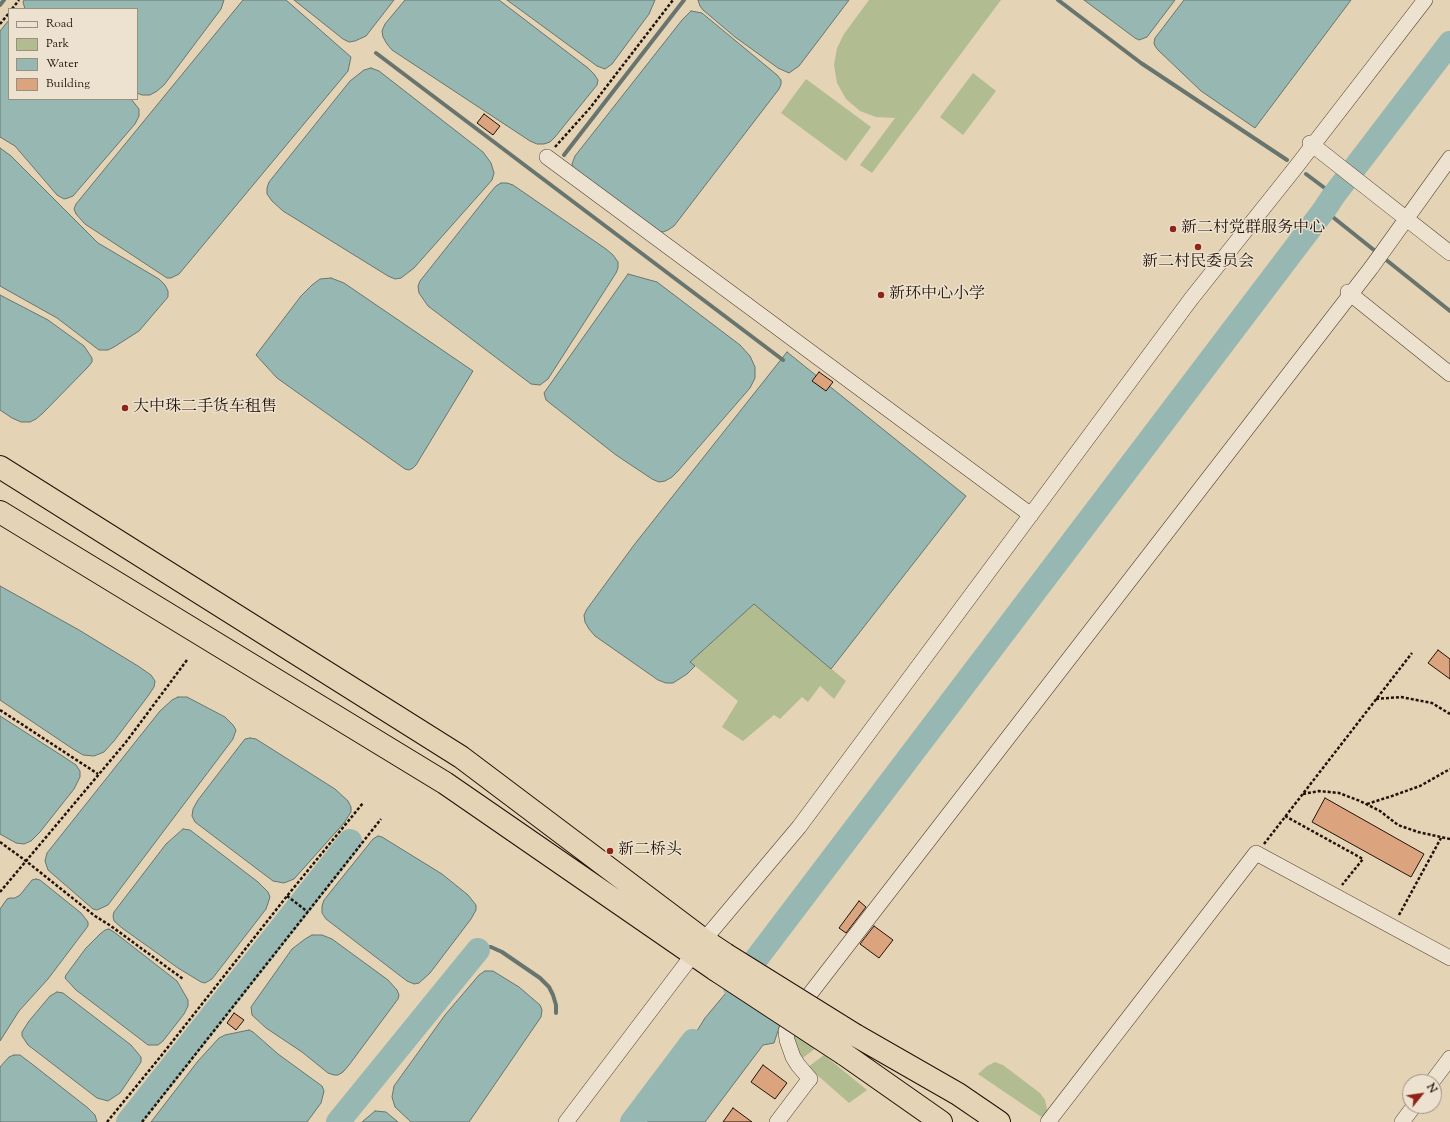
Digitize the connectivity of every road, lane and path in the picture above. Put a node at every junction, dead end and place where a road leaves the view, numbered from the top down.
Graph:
1 (20, 0) edge
2 (673, 0) edge
3 (1419, 1) edge
4 (13, 8) edge
5 (8, 14) edge
6 (0, 24) edge
7 (1310, 143) dead end
8 (547, 157) joint
9 (1450, 158) edge
10 (1450, 253) edge
11 (1348, 292) dead end
12 (1450, 374) edge
13 (0, 466) edge
14 (0, 512) edge
15 (1031, 515) junction
16 (1412, 653) dead end
17 (187, 660) dead end
18 (1376, 699) junction
19 (0, 710) edge
20 (1450, 714) edge
21 (1450, 769) edge
22 (98, 774) junction
23 (1303, 794) junction
24 (363, 803) dead end
25 (1367, 804) junction
26 (1285, 816) junction
27 (381, 819) dead end
28 (1441, 838) junction
29 (1450, 840) edge
30 (0, 842) edge
31 (1256, 853) junction
32 (26, 861) junction
33 (0, 892) edge
34 (1334, 895) junction
35 (287, 896) junction
36 (308, 912) junction
37 (1393, 927) junction
38 (698, 948) junction
39 (1450, 958) edge
40 (721, 962) junction
41 (183, 979) dead end
42 (1450, 1058) edge
43 (1438, 1074) edge
44 (107, 1122) edge
45 (142, 1122) edge
46 (566, 1122) edge
47 (777, 1122) edge
48 (941, 1122) edge
49 (999, 1122) edge
50 (1048, 1122) edge

1 - 4 path
2 - 8 path
3 - 15 street
5 - 6 path
7 - 10 street
8 - 15 street
9 - 47 street
11 - 12 street
13 - 38 highway
14 - 38 highway
15 - 38 street
16 - 18 path
17 - 22 path
18 - 20 path
18 - 23 path
19 - 22 path
21 - 25 path
22 - 32 path
23 - 25 path
23 - 26 path
24 - 35 path
25 - 28 path
26 - 31 path
26 - 34 path
27 - 36 path
28 - 29 path
28 - 37 path
30 - 32 path
31 - 34 street
31 - 50 street
32 - 33 path
32 - 41 path
34 - 37 street
35 - 36 path
35 - 44 path
36 - 45 path
37 - 39 street
38 - 40 highway
38 - 46 street
40 - 48 highway, bridge
40 - 49 highway, bridge
42 - 43 street

